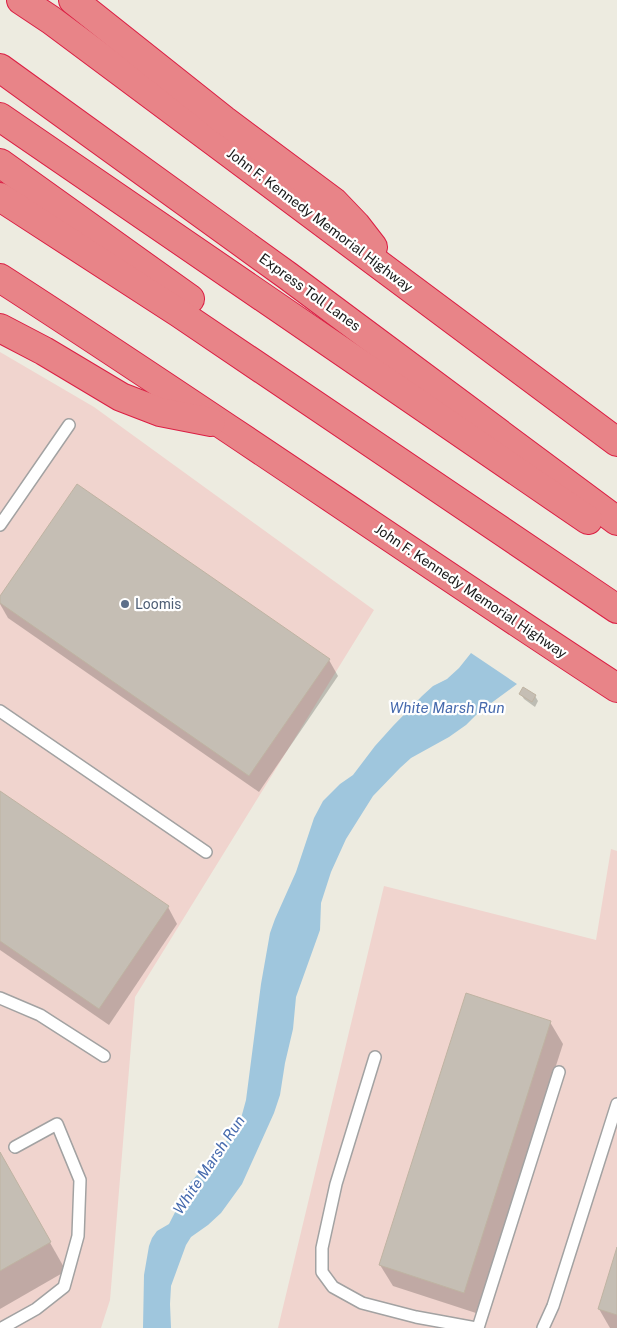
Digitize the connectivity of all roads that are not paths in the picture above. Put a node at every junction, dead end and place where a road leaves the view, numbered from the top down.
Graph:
1 (21, 0) edge
2 (73, 0) edge
3 (0, 68) edge
4 (0, 117) edge
5 (0, 163) edge
6 (0, 197) edge
7 (388, 271) junction
8 (0, 278) edge
9 (0, 328) edge
10 (222, 424) junction
11 (69, 425) dead end
12 (617, 442) edge
13 (617, 521) edge
14 (0, 525) edge
15 (617, 538) edge
16 (585, 587) junction
17 (617, 609) edge
18 (617, 688) edge
19 (0, 711) edge
20 (206, 852) dead end
21 (0, 998) edge
22 (104, 1056) dead end
23 (374, 1057) dead end
24 (558, 1072) dead end
25 (617, 1104) edge
26 (15, 1147) dead end
27 (2, 1328) edge
28 (477, 1328) edge
29 (543, 1328) edge

1 - 7 highway, John F. Kennedy Memorial Highway
2 - 7 highway
3 - 13 highway, Express Toll Lanes
4 - 15 highway
5 - 16 highway
6 - 16 highway
7 - 12 highway, John F. Kennedy Memorial Highway
8 - 10 highway, John F. Kennedy Memorial Highway
9 - 10 highway
10 - 18 highway, John F. Kennedy Memorial Highway
11 - 14 lane
16 - 17 highway
19 - 20 lane
21 - 22 lane
23 - 28 lane
24 - 28 lane
25 - 29 lane
26 - 27 lane

